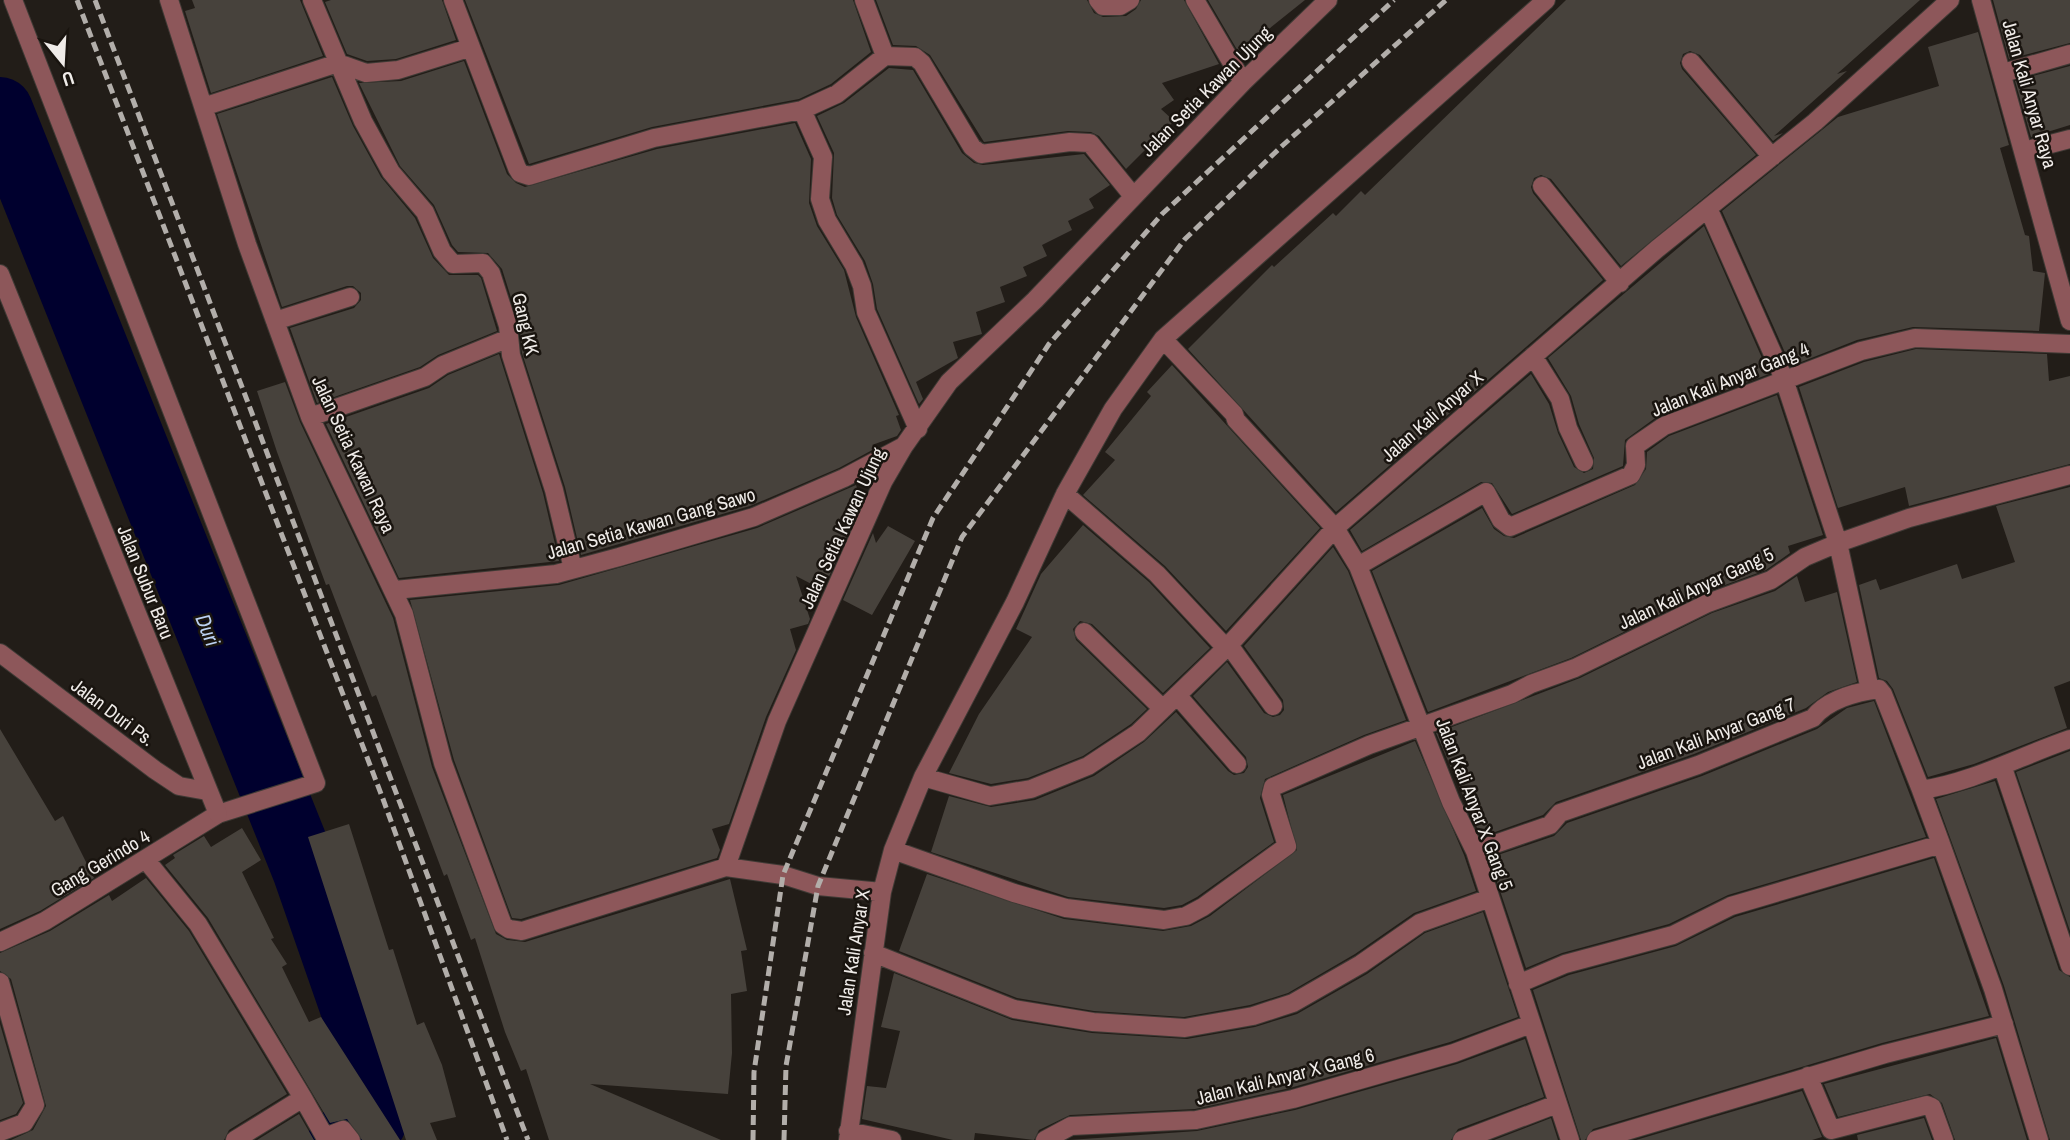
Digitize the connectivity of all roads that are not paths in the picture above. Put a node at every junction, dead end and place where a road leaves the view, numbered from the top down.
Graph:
1 (13, 0) edge
2 (169, 0) edge
3 (312, 0) edge
4 (453, 0) edge
5 (864, 0) edge
6 (1098, 0) edge
7 (1130, 0) edge
8 (1195, 0) edge
9 (1328, 0) edge
10 (1546, 0) edge
11 (1950, 0) edge
12 (1981, 0) edge
13 (469, 48) junction
14 (2070, 54) edge
15 (885, 56) junction
16 (1691, 62) dead end
17 (338, 64) junction
18 (2003, 73) junction
19 (1243, 82) junction
20 (206, 106) junction
21 (802, 110) junction
22 (2070, 139) edge
23 (2024, 151) junction
24 (1772, 157) junction
25 (1542, 186) dead end
26 (1133, 196) junction
27 (1708, 208) junction
28 (0, 274) edge
29 (1620, 283) junction
30 (350, 297) dead end
31 (275, 321) junction
32 (2070, 321) edge
33 (509, 338) junction
34 (1163, 340) junction
35 (2070, 344) edge
36 (1534, 356) junction
37 (1784, 379) junction
38 (310, 417) junction
39 (918, 429) junction
40 (904, 446) junction
41 (1584, 462) dead end
42 (2070, 475) edge
43 (1065, 494) junction
44 (1335, 528) junction
45 (1838, 543) junction
46 (1358, 566) junction
47 (573, 569) junction
48 (395, 590) junction
49 (1084, 632) dead end
50 (1227, 647) junction
51 (0, 653) edge
52 (1870, 690) junction
53 (1177, 695) junction
54 (1273, 706) dead end
55 (1163, 709) junction
56 (1423, 726) junction
57 (2070, 739) edge
58 (1237, 764) dead end
59 (2003, 768) junction
60 (923, 777) junction
61 (1921, 790) junction
62 (207, 791) junction
63 (218, 814) junction
64 (1941, 844) junction
65 (893, 850) junction
66 (1475, 851) junction
67 (146, 860) junction
68 (726, 867) junction
69 (882, 892) junction
70 (1490, 898) junction
71 (0, 942) edge
72 (873, 953) junction
73 (2070, 966) edge
74 (0, 982) edge
75 (1518, 984) junction
76 (1531, 1024) junction
77 (2004, 1024) junction
78 (1808, 1076) junction
79 (303, 1098) junction
80 (1557, 1104) junction
81 (0, 1132) edge
82 (348, 1135) edge
83 (848, 1135) edge
84 (235, 1140) edge
85 (892, 1140) edge
86 (1045, 1140) edge
87 (1462, 1140) edge
88 (1570, 1140) edge
89 (1596, 1140) edge
90 (1944, 1140) edge
91 (2039, 1140) edge

1 - 63 street
2 - 20 street, Jalan Setia Kawan Raya
3 - 17 street
4 - 13 street
5 - 15 street
6 - 7 street
8 - 19 street
9 - 19 street, Jalan Setia Kawan Ujung
10 - 34 street, Jalan Kali Anyar X
11 - 24 street, Jalan Kali Anyar X
12 - 18 street, Jalan Kali Anyar Raya
13 - 17 street
13 - 21 street
14 - 18 street
15 - 21 street
15 - 26 street
16 - 24 street
17 - 20 street
17 - 33 street, Gang KK
18 - 23 street, Jalan Kali Anyar Raya
19 - 26 street, Jalan Setia Kawan Ujung
20 - 31 street, Jalan Setia Kawan Raya
21 - 39 street
22 - 23 street
23 - 32 street, Jalan Kali Anyar Raya
24 - 27 street, Jalan Kali Anyar X
25 - 29 street
26 - 39 street, Jalan Setia Kawan Ujung
27 - 29 street, Jalan Kali Anyar X
27 - 37 street
28 - 62 street, Jalan Subur Baru
29 - 36 street, Jalan Kali Anyar X
30 - 31 street
31 - 38 street, Jalan Setia Kawan Raya
33 - 38 street
33 - 47 street, Gang KK
34 - 43 street, Jalan Kali Anyar X
34 - 44 street, Jalan Kali Anyar X Gang 5
35 - 37 street, Jalan Kali Anyar Gang 4
36 - 41 street
36 - 44 street, Jalan Kali Anyar X
37 - 45 street
37 - 46 street, Jalan Kali Anyar Gang 4
38 - 48 street, Jalan Setia Kawan Raya
39 - 40 street, Jalan Setia Kawan Ujung
40 - 47 street, Jalan Setia Kawan Gang Sawo
40 - 68 street, Jalan Setia Kawan Ujung
42 - 45 street, Jalan Kali Anyar Gang 5
43 - 50 street
43 - 60 street, Jalan Kali Anyar X
44 - 46 street, Jalan Kali Anyar X Gang 5
44 - 50 street, Jalan Kali Anyar X
45 - 52 street
45 - 56 street, Jalan Kali Anyar Gang 5
46 - 56 street, Jalan Kali Anyar X Gang 5
47 - 48 street, Jalan Setia Kawan Gang Sawo
48 - 68 street, Jalan Setia Kawan Raya
49 - 55 street
50 - 53 street, Jalan Kali Anyar X
50 - 54 street
51 - 62 street, Jalan Duri Ps.
52 - 61 street
52 - 66 street, Jalan Kali Anyar Gang 7
53 - 55 street, Jalan Kali Anyar X
53 - 58 street
55 - 60 street, Jalan Kali Anyar X
56 - 65 street, Jalan Kali Anyar Gang 5
56 - 66 street, Jalan Kali Anyar X Gang 5
57 - 59 street
59 - 61 street
59 - 73 street
60 - 65 street, Jalan Kali Anyar X
61 - 64 street
62 - 63 street, Jalan Subur Baru
63 - 67 street, Gang Gerindo 4
64 - 75 street
64 - 77 street
65 - 69 street, Jalan Kali Anyar X
66 - 70 street, Jalan Kali Anyar X Gang 5
67 - 71 street, Gang Gerindo 4
67 - 79 street
68 - 69 street
69 - 72 street, Jalan Kali Anyar X
70 - 72 street
70 - 75 street, Jalan Kali Anyar X Gang 5
72 - 83 street, Jalan Kali Anyar X
74 - 81 street
75 - 76 street, Jalan Kali Anyar X Gang 5
76 - 80 street, Jalan Kali Anyar X Gang 5
76 - 86 street, Jalan Kali Anyar X Gang 6
77 - 78 street
77 - 91 street
78 - 89 street
78 - 90 street
79 - 82 street
79 - 84 street
80 - 87 street
80 - 88 street, Jalan Kali Anyar X Gang 5
83 - 85 street

